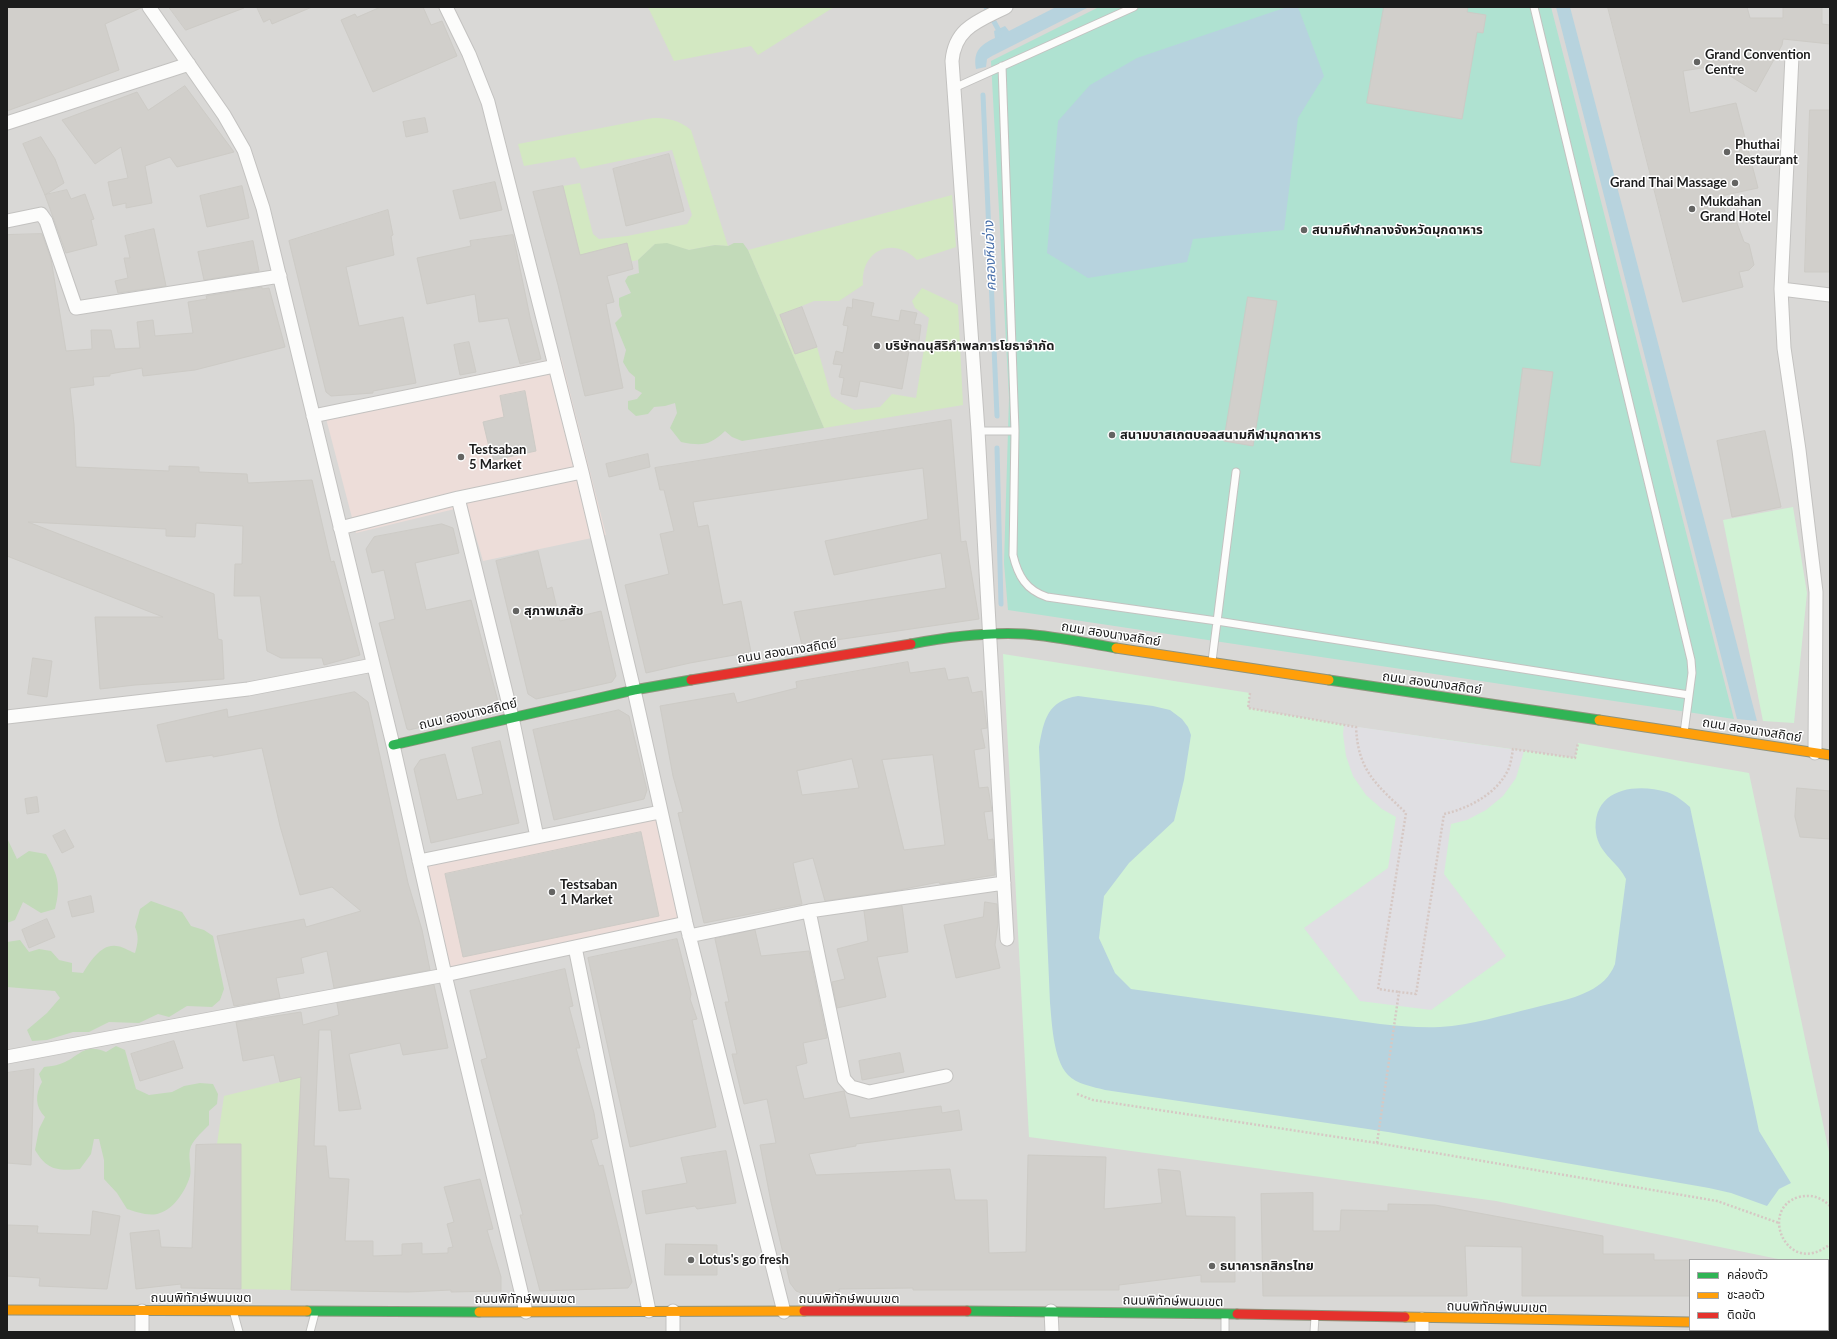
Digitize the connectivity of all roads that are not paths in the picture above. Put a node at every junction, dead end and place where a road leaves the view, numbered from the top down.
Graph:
1 (149, 7) edge
2 (446, 7) edge
3 (1134, 7) edge
4 (1534, 7) edge
5 (1004, 8) edge
6 (1792, 56) dead end
7 (189, 64) junction
8 (1002, 66) junction
9 (954, 88) junction
10 (7, 123) edge
11 (7, 220) edge
12 (280, 276) junction
13 (1781, 289) junction
14 (1830, 295) edge
15 (555, 366) junction
16 (313, 416) junction
17 (978, 431) junction
18 (1015, 431) junction
19 (582, 472) junction
20 (1236, 472) dead end
21 (458, 498) junction
22 (340, 528) junction
23 (1217, 621) junction
24 (988, 634) junction
25 (1211, 663) junction
26 (373, 665) junction
27 (634, 690) junction
28 (1689, 695) junction
29 (7, 717) edge
30 (512, 717) junction
31 (1684, 733) junction
32 (393, 744) junction
33 (1815, 753) junction
34 (1830, 755) edge
35 (660, 812) junction
36 (537, 837) junction
37 (419, 861) junction
38 (1004, 883) junction
39 (809, 911) junction
40 (686, 923) junction
41 (690, 936) junction
42 (1007, 939) dead end
43 (574, 947) junction
44 (445, 975) junction
45 (7, 1057) edge
46 (946, 1076) dead end
47 (7, 1310) edge
48 (142, 1311) junction
49 (649, 1311) junction
50 (673, 1311) junction
51 (1051, 1311) junction
52 (233, 1312) junction
53 (316, 1312) junction
54 (526, 1312) junction
55 (784, 1312) junction
56 (1225, 1315) junction
57 (1315, 1316) junction
58 (1422, 1319) junction
59 (1689, 1322) edge
60 (142, 1332) edge
61 (239, 1332) edge
62 (310, 1332) edge
63 (673, 1332) edge
64 (1052, 1332) edge
65 (1225, 1332) edge
66 (1314, 1332) edge
67 (1422, 1332) edge

1 - 7 street
2 - 15 street
3 - 8 lane
4 - 28 lane
5 - 9 street
6 - 13 street
7 - 10 street
7 - 12 street
8 - 9 lane
8 - 18 lane
9 - 17 street
11 - 12 street
12 - 16 street
13 - 14 street
13 - 33 street
15 - 16 street
15 - 19 street
16 - 22 street
17 - 18 lane
17 - 24 street
18 - 23 lane
19 - 21 street
19 - 27 street
20 - 23 lane
21 - 22 street
21 - 30 street
22 - 26 street
23 - 25 lane
23 - 28 lane
24 - 25 main road, ถนน สองนางสถิตย์
24 - 27 main road, ถนน สองนางสถิตย์
24 - 38 street
25 - 31 main road, ถนน สองนางสถิตย์
26 - 29 street
26 - 32 street
27 - 30 main road, ถนน สองนางสถิตย์
27 - 35 street
28 - 31 lane
30 - 32 main road, ถนน สองนางสถิตย์
30 - 36 street
31 - 33 main road, ถนน สองนางสถิตย์
32 - 37 street
33 - 34 main road, ถนน สองนางสถิตย์
35 - 36 street
35 - 40 street
36 - 37 street
37 - 44 street
38 - 39 street
38 - 42 street
39 - 41 street
39 - 46 street
40 - 41 street
40 - 43 street
41 - 55 street
43 - 44 street
43 - 49 street
44 - 45 street
44 - 54 street
47 - 48 main road, ถนนพิทักษ์พนมเขต
48 - 52 main road, ถนนพิทักษ์พนมเขต
48 - 60 street
49 - 50 main road, ถนนพิทักษ์พนมเขต
49 - 54 main road, ถนนพิทักษ์พนมเขต
50 - 55 main road, ถนนพิทักษ์พนมเขต
50 - 63 street
51 - 55 main road, ถนนพิทักษ์พนมเขต
51 - 56 main road, ถนนพิทักษ์พนมเขต
51 - 64 street
52 - 53 main road, ถนนพิทักษ์พนมเขต
52 - 61 lane
53 - 54 main road, ถนนพิทักษ์พนมเขต
53 - 62 lane
56 - 57 main road, ถนนพิทักษ์พนมเขต
56 - 65 lane
57 - 58 main road, ถนนพิทักษ์พนมเขต
57 - 66 lane
58 - 59 main road, ถนนพิทักษ์พนมเขต
58 - 67 street

